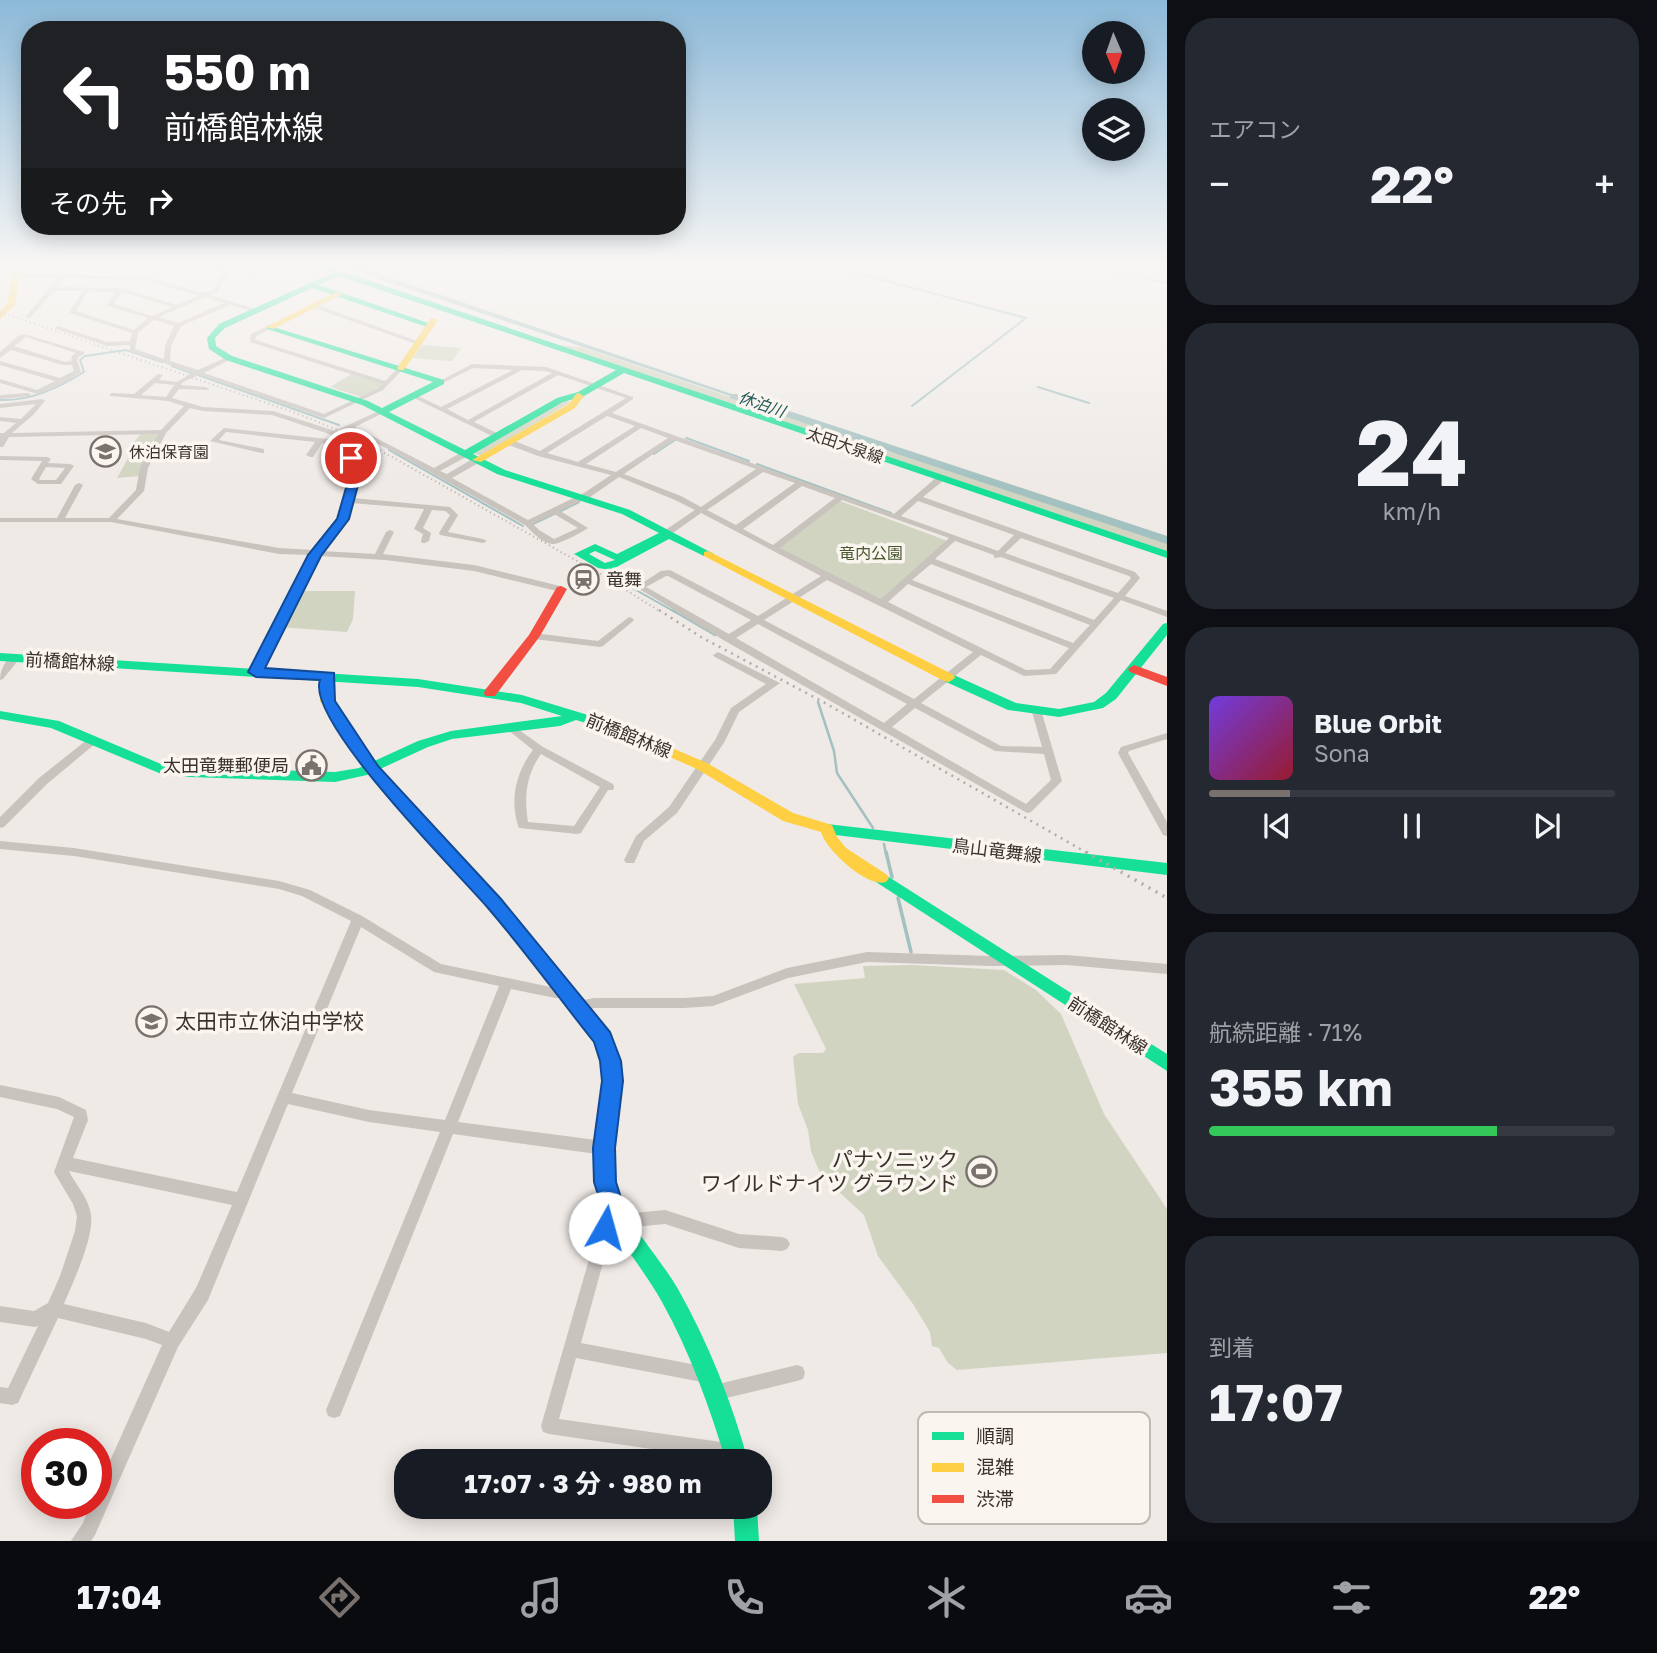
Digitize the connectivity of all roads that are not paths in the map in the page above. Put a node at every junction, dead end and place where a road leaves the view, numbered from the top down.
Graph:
1 (17, 340) edge
2 (42, 340) edge
3 (94, 340) edge
4 (134, 340) edge
5 (171, 340) edge
6 (213, 340) edge
7 (252, 340) edge
8 (311, 340) edge
9 (409, 340) edge
10 (420, 340) edge
11 (534, 340) edge
12 (133, 343) junction
13 (418, 343) junction
14 (9, 347) junction
15 (0, 356) edge
16 (229, 358) junction
17 (167, 362) junction
18 (0, 363) edge
19 (75, 363) junction
20 (523, 367) junction
21 (401, 368) junction
22 (623, 370) junction
23 (198, 373) junction
24 (558, 373) junction
25 (160, 375) dead end
26 (0, 381) edge
27 (63, 381) junction
28 (153, 381) junction
29 (441, 382) junction
30 (386, 383) junction
31 (178, 385) junction
32 (596, 386) junction
33 (206, 389) dead end
34 (38, 392) junction
35 (112, 394) dead end
36 (414, 396) junction
37 (0, 397) edge
38 (135, 397) junction
39 (168, 399) junction
40 (359, 400) junction
41 (0, 406) edge
42 (188, 406) junction
43 (442, 409) junction
44 (383, 411) junction
45 (609, 414) junction
46 (0, 419) edge
47 (22, 421) junction
48 (468, 422) junction
49 (641, 425) junction
50 (350, 427) junction
51 (163, 432) junction
52 (3, 435) edge
53 (674, 437) junction
54 (340, 438) junction
55 (502, 439) junction
56 (319, 442) junction
57 (0, 445) edge
58 (261, 451) dead end
59 (541, 454) junction
60 (310, 455) dead end
61 (471, 457) junction
62 (0, 458) edge
63 (580, 464) junction
64 (44, 465) dead end
65 (762, 469) junction
66 (434, 471) junction
67 (618, 474) junction
68 (446, 478) junction
69 (941, 478) junction
70 (801, 483) junction
71 (79, 485) dead end
72 (583, 496) junction
73 (840, 498) junction
74 (917, 498) junction
75 (349, 500) junction
76 (429, 508) junction
77 (702, 510) junction
78 (555, 511) junction
79 (898, 518) junction
80 (60, 519) junction
81 (0, 520) edge
82 (111, 520) junction
83 (528, 523) junction
84 (738, 528) junction
85 (390, 532) dead end
86 (667, 533) junction
87 (1020, 534) junction
88 (953, 539) junction
89 (425, 541) dead end
90 (483, 541) dead end
91 (774, 548) junction
92 (315, 555) junction
93 (998, 555) junction
94 (1167, 555) edge
95 (378, 557) junction
96 (929, 560) junction
97 (827, 576) junction
98 (907, 581) junction
99 (561, 589) joint
100 (793, 598) junction
101 (1118, 599) junction
102 (882, 603) junction
103 (1167, 617) edge
104 (629, 620) dead end
105 (758, 620) junction
106 (1096, 624) junction
107 (1167, 627) edge
108 (534, 636) junction
109 (728, 639) junction
110 (1074, 647) junction
111 (979, 652) junction
112 (718, 655) dead end
113 (7, 658) edge
114 (1137, 666) junction
115 (256, 672) junction
116 (329, 676) junction
117 (1167, 676) edge
118 (0, 677) edge
119 (947, 677) junction
120 (1167, 682) edge
121 (490, 693) junction
122 (914, 704) junction
123 (1037, 712) junction
124 (0, 715) edge
125 (577, 715) junction
126 (512, 728) junction
127 (884, 728) junction
128 (1167, 736) edge
129 (92, 740) junction
130 (539, 749) junction
131 (1048, 751) junction
132 (702, 766) junction
133 (372, 770) junction
134 (0, 824) edge
135 (827, 829) junction
136 (1167, 832) edge
137 (0, 845) edge
138 (630, 859) dead end
139 (1167, 869) edge
140 (358, 919) junction
141 (1007, 960) junction
142 (1167, 969) edge
143 (507, 983) junction
144 (568, 993) junction
145 (578, 1006) junction
146 (1167, 1063) edge
147 (0, 1091) edge
148 (282, 1097) junction
149 (450, 1125) junction
150 (604, 1148) junction
151 (64, 1163) junction
152 (240, 1200) junction
153 (612, 1204) junction
154 (623, 1221) junction
155 (782, 1244) dead end
156 (53, 1309) junction
157 (0, 1314) edge
158 (172, 1341) junction
159 (571, 1349) junction
160 (797, 1373) dead end
161 (706, 1375) junction
162 (714, 1392) junction
163 (0, 1395) edge
164 (334, 1410) dead end
165 (688, 1449) edge
166 (733, 1449) edge
167 (745, 1519) edge
168 (80, 1541) edge
169 (747, 1541) edge

1 - 14 street
2 - 19 street
3 - 12 street
4 - 12 street
5 - 17 street
6 - 16 street
7 - 30 street
8 - 21 street
9 - 13 street
10 - 13 street
11 - 22 street, 太田大泉線
12 - 17 street
13 - 21 street
14 - 15 street
14 - 19 street
16 - 23 street
16 - 40 street
17 - 23 street
18 - 27 street
19 - 27 street
20 - 24 street
20 - 29 street
20 - 43 street
21 - 29 street
21 - 30 street
22 - 32 street
22 - 69 street, 太田大泉線
23 - 31 street
23 - 40 street
24 - 32 street
24 - 48 street
25 - 28 street
26 - 34 street
27 - 34 street
28 - 31 street
28 - 38 street
29 - 36 street
30 - 40 street
31 - 33 street
31 - 39 street
32 - 45 street
32 - 55 street
34 - 37 street
35 - 38 street
36 - 43 street
36 - 44 street
38 - 39 street
39 - 42 street
40 - 44 street
41 - 47 street
42 - 51 street
42 - 54 street
43 - 48 street
44 - 50 street
44 - 61 street
45 - 49 street
45 - 59 street
46 - 47 street
47 - 52 street
48 - 55 street
49 - 53 street
49 - 63 street
50 - 54 street
50 - 66 street
51 - 52 street
51 - 82 street
52 - 57 street
53 - 65 street
53 - 67 street
54 - 56 street
54 - 75 street
55 - 59 street
55 - 61 street
56 - 58 street
56 - 60 street
59 - 63 street
61 - 66 street
61 - 68 street
61 - 72 street
62 - 64 street
63 - 67 street
65 - 70 street
65 - 77 street
66 - 68 street
67 - 72 street
67 - 77 street
68 - 83 street
69 - 74 street
69 - 94 street, 太田大泉線
70 - 73 street
70 - 84 street
71 - 80 street
72 - 78 street
72 - 86 street
73 - 79 street
73 - 91 street
74 - 79 street
74 - 87 street
75 - 76 street
75 - 92 street
76 - 89 street
76 - 90 street
77 - 84 street
77 - 86 street
78 - 83 street
78 - 83 street
79 - 88 street
80 - 81 street
80 - 82 street
82 - 92 street
84 - 91 street
85 - 95 street
86 - 86 street
86 - 100 street
87 - 93 street
87 - 101 street
88 - 93 street
88 - 96 street
91 - 97 street
92 - 95 street
92 - 115 street
93 - 101 street
95 - 99 street
96 - 98 street
96 - 106 street
97 - 100 street
97 - 102 street
98 - 102 street
98 - 110 street
99 - 108 street
100 - 105 street
100 - 119 street
101 - 103 street
101 - 106 street
102 - 111 street
104 - 108 street
105 - 109 street
105 - 109 street
105 - 122 street
106 - 110 street
107 - 114 street
108 - 121 street
109 - 127 street
110 - 111 street
111 - 119 street
112 - 132 street
113 - 115 street, 前橋館林線
113 - 118 street
114 - 117 street
114 - 120 street
114 - 123 street
115 - 116 street, 前橋館林線
116 - 121 street, 前橋館林線
116 - 133 street
119 - 122 street
119 - 123 street
121 - 125 street, 前橋館林線
122 - 127 street
122 - 131 street
123 - 131 street
124 - 129 street
125 - 126 street
125 - 132 street, 前橋館林線
126 - 130 street
126 - 133 street
127 - 131 street
128 - 136 street
129 - 133 street
129 - 134 street
130 - 130 street
132 - 135 street, 前橋館林線
132 - 138 street
133 - 144 street
135 - 139 street, 鳥山竜舞線
135 - 141 street, 前橋館林線
137 - 140 street
140 - 143 street
140 - 148 street
141 - 142 street
141 - 145 street
141 - 146 street, 前橋館林線
143 - 144 street
143 - 149 street
144 - 145 street
145 - 150 street
147 - 151 street
148 - 149 street
148 - 152 street
149 - 150 street
149 - 164 street
150 - 153 street
151 - 152 street
151 - 156 street
152 - 158 street
153 - 154 street
153 - 159 street
154 - 155 street
154 - 161 street
156 - 157 street
156 - 158 street
156 - 163 street
158 - 168 street
159 - 161 street
159 - 165 street
160 - 162 street
161 - 162 street
162 - 166 street
167 - 169 street

